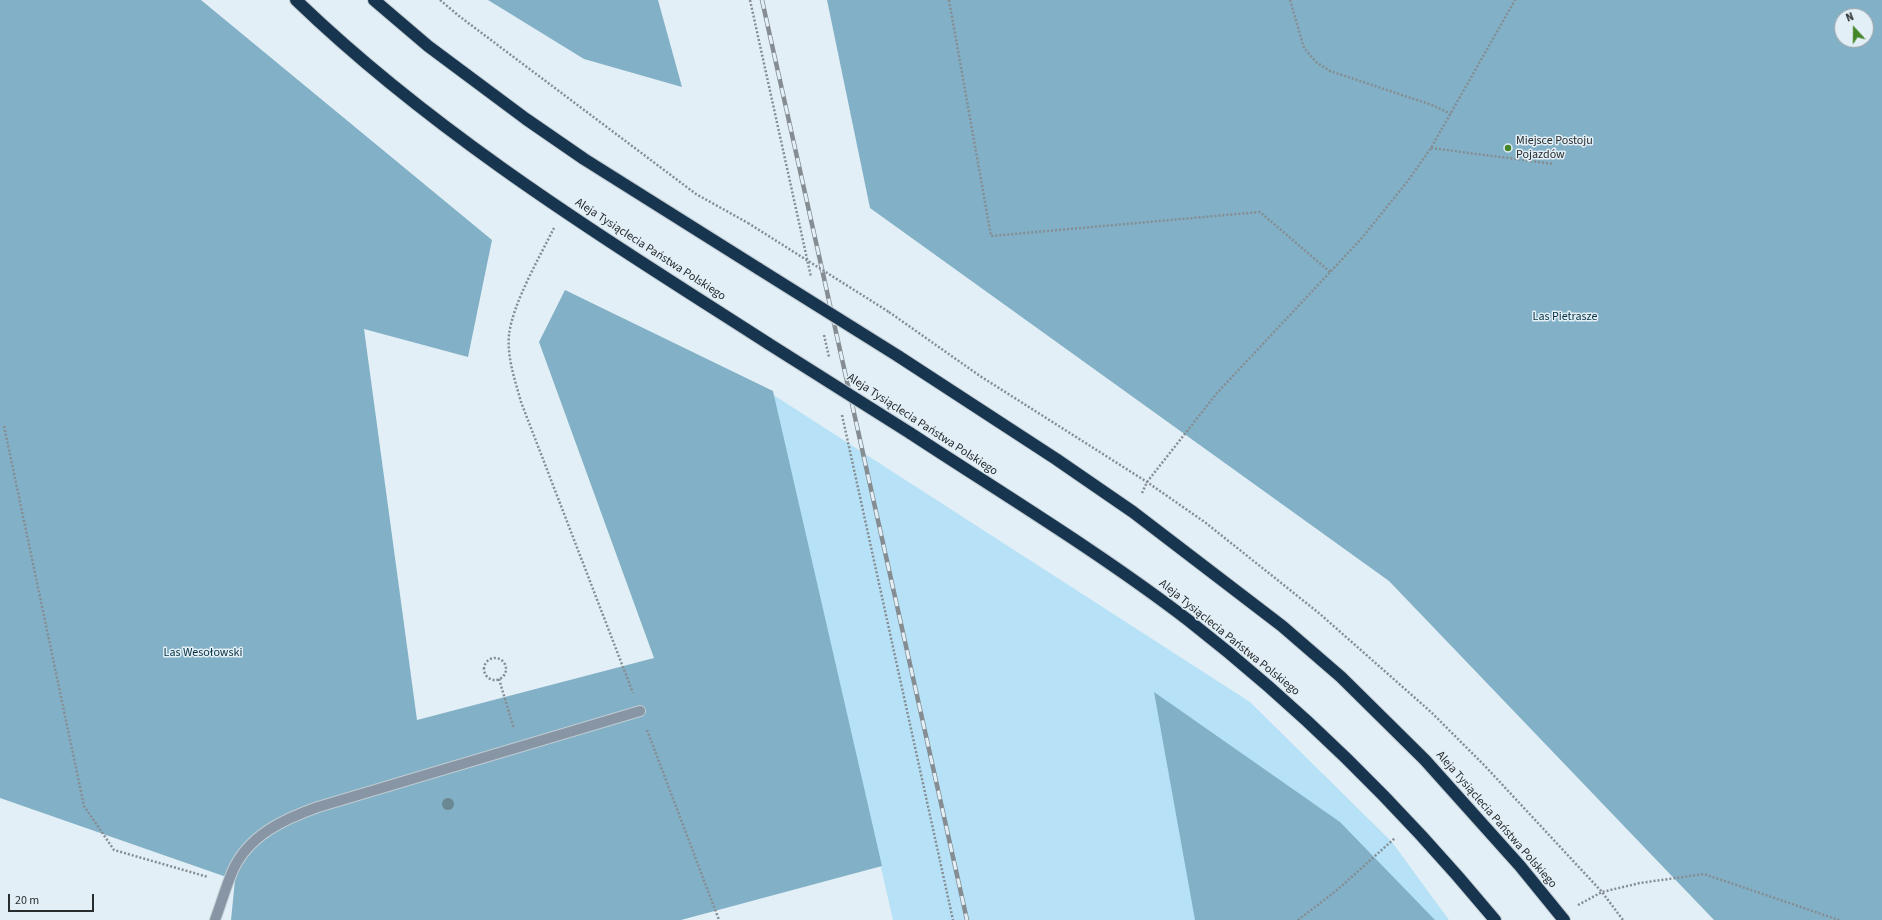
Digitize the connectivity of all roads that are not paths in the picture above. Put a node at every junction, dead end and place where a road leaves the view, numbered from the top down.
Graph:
1 (296, 0) edge
2 (374, 0) edge
3 (640, 711) road end
4 (1562, 918) edge
5 (215, 920) edge
6 (1495, 920) edge

1 - 6 highway, Aleja Tysiąclecia Państwa Polskiego, bridge
2 - 4 highway, Aleja Tysiąclecia Państwa Polskiego, bridge
3 - 5 lane

